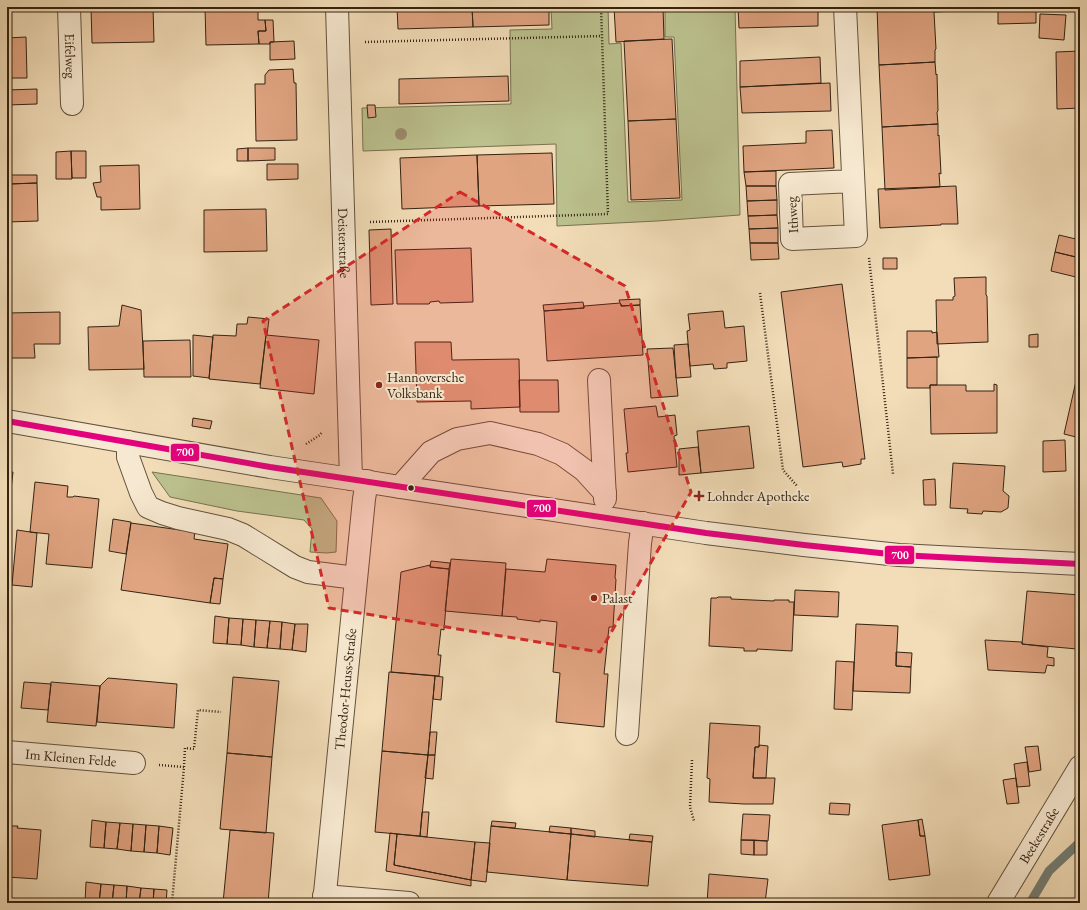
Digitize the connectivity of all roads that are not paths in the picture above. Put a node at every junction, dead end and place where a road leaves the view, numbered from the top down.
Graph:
1 (69, 7) edge
2 (337, 7) edge
3 (845, 7) edge
4 (72, 104) dead end
5 (853, 181) junction
6 (599, 380) dead end
7 (7, 421) edge
8 (128, 442) junction
9 (359, 480) junction
10 (400, 487) junction
11 (605, 493) junction
12 (606, 518) junction
13 (643, 523) junction
14 (1080, 564) edge
15 (356, 578) junction
16 (627, 734) dead end
17 (7, 752) edge
18 (134, 763) road end
19 (1080, 767) edge
20 (324, 900) edge
21 (408, 903) edge
22 (998, 903) edge

1 - 4 street, Eifelweg
2 - 9 street, Deisterstraße
3 - 5 street
5 - 5 street, Ithweg
6 - 11 street
7 - 8 street
8 - 9 street
8 - 15 street
9 - 10 street
9 - 15 street, Theodor-Heuss-Straße
10 - 11 street
10 - 12 street
11 - 12 street
12 - 13 street
13 - 14 street
13 - 16 street
15 - 20 street, Theodor-Heuss-Straße
17 - 18 street, Im Kleinen Felde
19 - 22 street, Beekestraße
20 - 21 street, Theodor-Heuss-Straße

